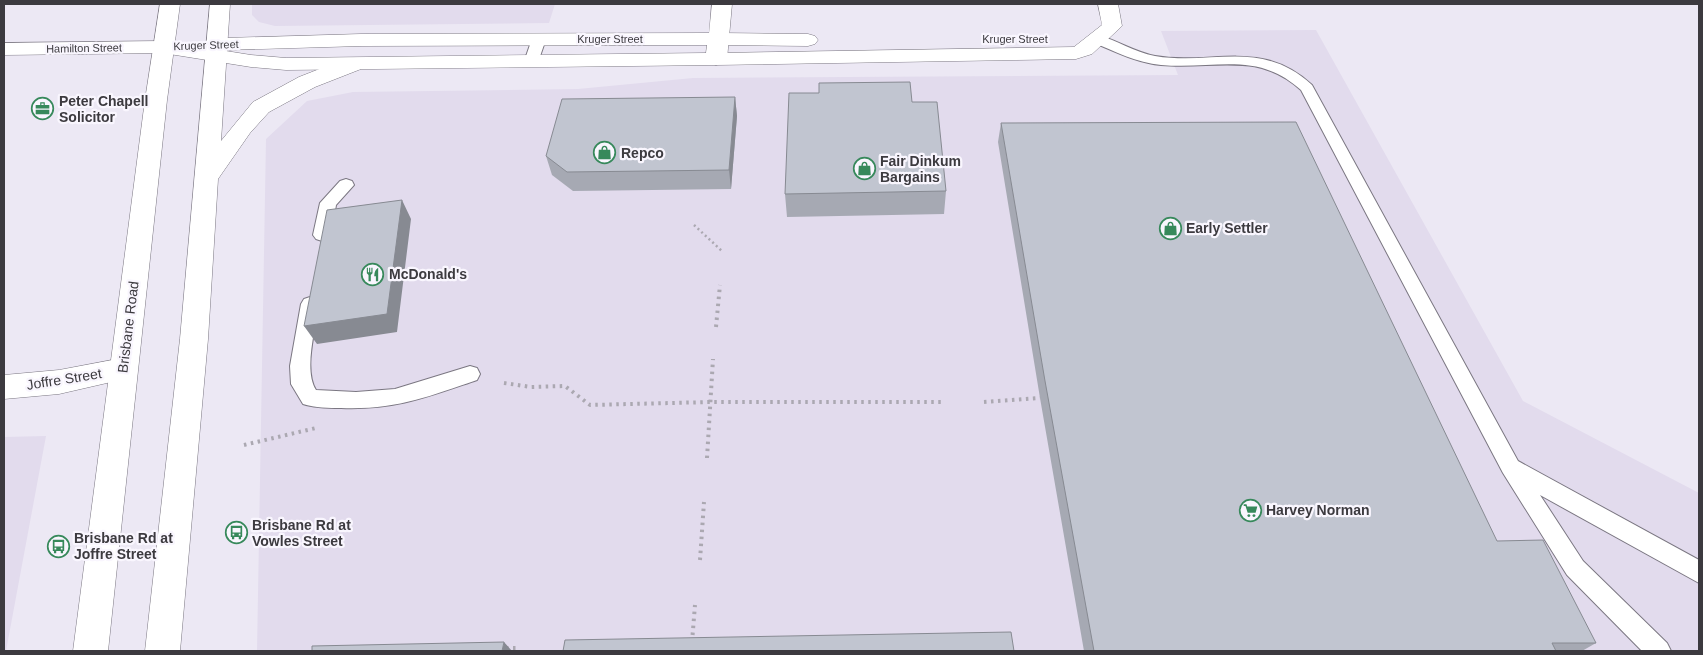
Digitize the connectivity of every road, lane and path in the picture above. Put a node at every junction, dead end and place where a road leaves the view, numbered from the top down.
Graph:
1 (170, 4) edge
2 (220, 4) edge
3 (722, 4) edge
4 (1108, 4) edge
5 (539, 39) junction
6 (1097, 39) junction
7 (164, 47) junction
8 (4, 49) edge
9 (718, 49) junction
10 (216, 50) junction
11 (531, 62) junction
12 (353, 64) junction
13 (205, 180) junction
14 (346, 185) dead end
15 (694, 225) dead end
16 (320, 251) edge
17 (723, 252) dead end
18 (720, 285) dead end
19 (313, 289) edge
20 (716, 327) dead end
21 (714, 360) dead end
22 (123, 369) junction
23 (470, 374) dead end
24 (504, 383) dead end
25 (4, 387) edge
26 (1040, 398) dead end
27 (711, 402) junction
28 (944, 402) dead end
29 (984, 402) dead end
30 (707, 458) dead end
31 (1510, 467) junction
32 (704, 502) dead end
33 (700, 560) dead end
34 (1699, 572) edge
35 (695, 605) dead end
36 (700, 646) edge
37 (503, 648) edge
38 (518, 648) dead end
39 (90, 651) edge
40 (162, 651) edge
41 (1659, 651) edge

1 - 7 street, Brisbane Road
2 - 10 street
3 - 9 street
4 - 6 street, Kruger Street
5 - 9 street, Kruger Street
5 - 10 street, Kruger Street
5 - 11 lane
6 - 9 street, Kruger Street
6 - 31 lane
7 - 8 street, Hamilton Street
7 - 10 street, Kruger Street
7 - 22 street, Brisbane Road
9 - 11 street, Kruger Street
10 - 12 street, Kruger Street
10 - 13 street
11 - 12 street, Kruger Street
12 - 13 street
13 - 40 street
14 - 16 lane
15 - 17 path
18 - 20 path
19 - 23 lane
21 - 27 path
22 - 25 street, Joffre Street
22 - 39 street, Brisbane Road
24 - 27 path
26 - 29 path
27 - 28 path
27 - 30 path
31 - 34 lane
31 - 41 lane
32 - 33 path
35 - 36 path
37 - 38 path

